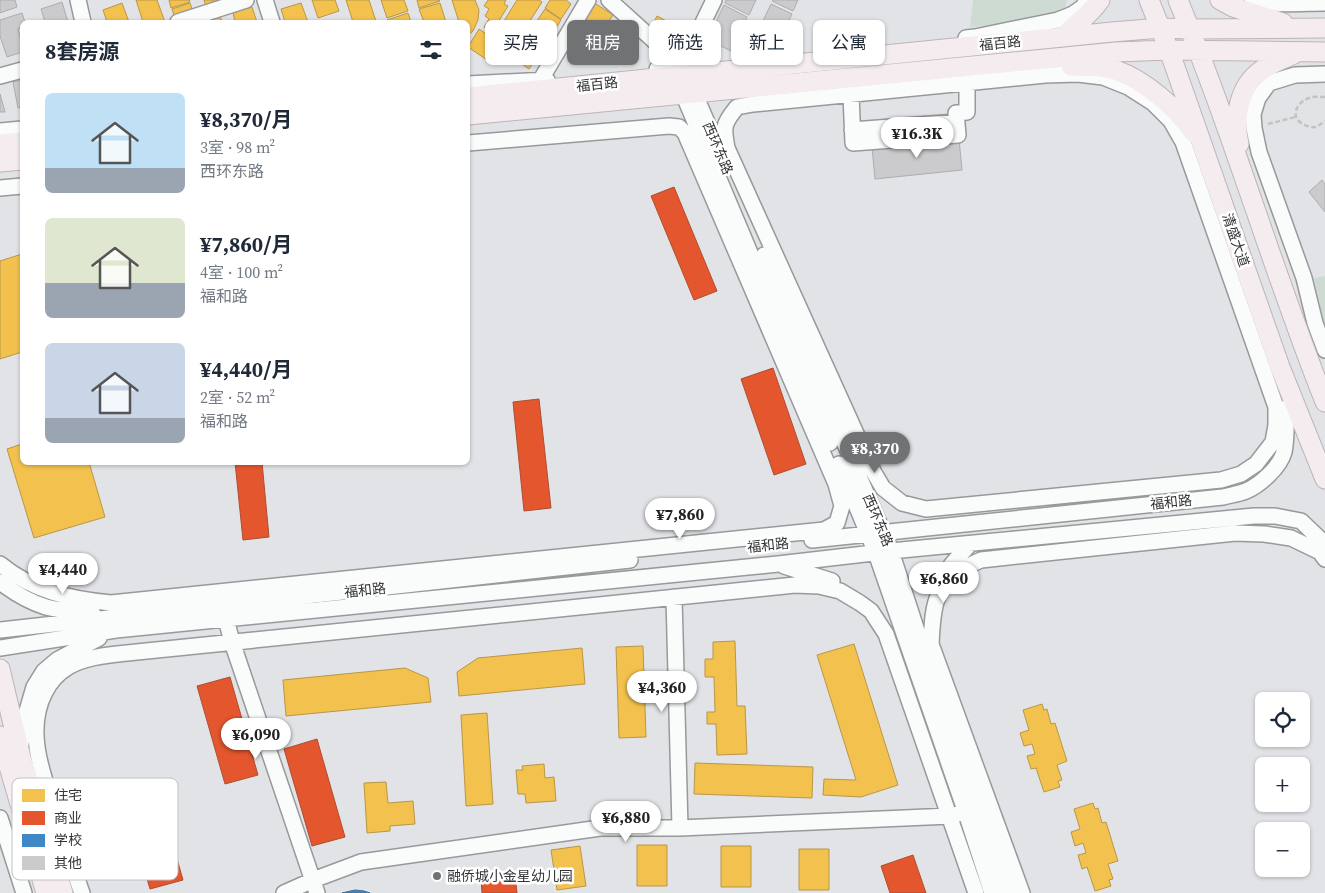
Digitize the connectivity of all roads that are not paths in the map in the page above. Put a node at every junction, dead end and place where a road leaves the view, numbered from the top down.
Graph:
1 (78, 0) edge
2 (246, 0) edge
3 (265, 0) edge
4 (588, 0) edge
5 (609, 0) edge
6 (714, 0) edge
7 (1087, 0) edge
8 (1100, 0) edge
9 (1149, 0) edge
10 (1178, 0) edge
11 (1220, 0) edge
12 (1252, 0) edge
13 (1325, 3) edge
14 (83, 20) edge
15 (184, 20) edge
16 (271, 20) edge
17 (1161, 28) junction
18 (1319, 28) edge
19 (1190, 29) junction
20 (1063, 37) junction
21 (1169, 50) junction
22 (1199, 51) junction
23 (1300, 52) junction
24 (1325, 52) edge
25 (1000, 63) junction
26 (20, 71) edge
27 (682, 73) junction
28 (1325, 74) edge
29 (0, 76) edge
30 (540, 81) junction
31 (967, 83) junction
32 (470, 84) edge
33 (688, 93) junction
34 (851, 94) junction
35 (470, 97) edge
36 (470, 115) edge
37 (20, 129) edge
38 (0, 131) edge
39 (20, 142) edge
40 (470, 143) edge
41 (0, 144) edge
42 (1206, 155) junction
43 (20, 160) edge
44 (0, 162) edge
45 (20, 186) edge
46 (0, 188) edge
47 (1249, 189) junction
48 (1325, 350) edge
49 (1280, 367) junction
50 (1325, 402) edge
51 (1325, 479) edge
52 (884, 532) junction
53 (868, 534) junction
54 (970, 544) junction
55 (1325, 544) edge
56 (891, 551) junction
57 (876, 552) junction
58 (1325, 559) edge
59 (0, 564) edge
60 (778, 564) junction
61 (0, 582) edge
62 (674, 597) junction
63 (226, 619) junction
64 (119, 624) junction
65 (0, 630) edge
66 (232, 642) junction
67 (0, 648) edge
68 (909, 649) junction
69 (930, 668) junction
70 (0, 669) edge
71 (0, 736) edge
72 (9, 754) edge
73 (15, 778) edge
74 (18, 778) edge
75 (44, 778) edge
76 (966, 813) junction
77 (950, 816) junction
78 (0, 818) edge
79 (680, 828) junction
80 (6, 854) edge
81 (12, 867) edge
82 (984, 871) junction
83 (18, 880) edge
84 (42, 880) edge
85 (57, 880) edge
86 (78, 880) edge
87 (315, 886) edge
88 (24, 893) edge
89 (46, 893) edge
90 (62, 893) edge
91 (82, 893) edge
92 (284, 893) edge
93 (976, 893) edge
94 (986, 893) edge
95 (992, 893) edge
96 (1007, 893) edge
97 (1022, 893) edge

1 - 14 street
2 - 15 street
3 - 16 street
4 - 30 street
5 - 27 street
6 - 27 street
7 - 27 street
8 - 20 main road
9 - 17 main road, 清盛大道
10 - 19 main road
11 - 18 main road
12 - 13 street
17 - 19 main road, 福百路
17 - 20 main road, 福百路
17 - 21 main road, 清盛大道
18 - 19 main road, 福百路
19 - 22 main road
20 - 27 main road, 福百路
21 - 22 main road, 福百路
21 - 25 main road, 福百路
21 - 42 main road, 清盛大道
22 - 23 main road, 福百路
22 - 47 main road
23 - 24 main road, 福百路
23 - 47 main road
25 - 33 main road, 福百路
25 - 42 main road
26 - 29 street
27 - 30 street
27 - 33 street, 西环东路
27 - 35 main road, 福百路
28 - 48 street
30 - 32 street
31 - 34 street
31 - 34 street
31 - 34 street
33 - 36 main road, 福百路
33 - 52 street, 西环东路
33 - 53 street, 西环东路
37 - 38 street
39 - 41 main road
40 - 59 street
42 - 49 main road, 清盛大道
43 - 44 main road
45 - 46 street
47 - 50 main road
49 - 51 main road, 清盛大道
49 - 52 street, 福和路
52 - 53 street, 福和路
52 - 56 street, 西环东路
53 - 57 street, 西环东路
53 - 64 street, 福和路
54 - 55 street, 福和路
54 - 56 street, 福和路
54 - 69 street
56 - 57 street, 福和路
56 - 69 street, 西环东路
57 - 60 street, 福和路
57 - 68 street, 西环东路
58 - 97 street
60 - 63 street, 福和路
60 - 68 street
61 - 64 street
62 - 66 street
62 - 77 street
62 - 79 street
63 - 64 street, 福和路
63 - 66 street
64 - 65 street, 福和路
64 - 67 street, 福和路
64 - 72 street
66 - 75 street
66 - 87 street
68 - 76 street, 西环东路
69 - 96 street, 西环东路
70 - 72 main road
71 - 72 main road
72 - 73 main road
72 - 74 main road
76 - 77 street
76 - 82 street, 西环东路
77 - 79 street
77 - 93 street
78 - 80 street
79 - 87 street
80 - 81 street
82 - 94 street
82 - 95 street, 西环东路
83 - 88 street
84 - 89 main road
85 - 90 main road
86 - 91 street
87 - 92 street

